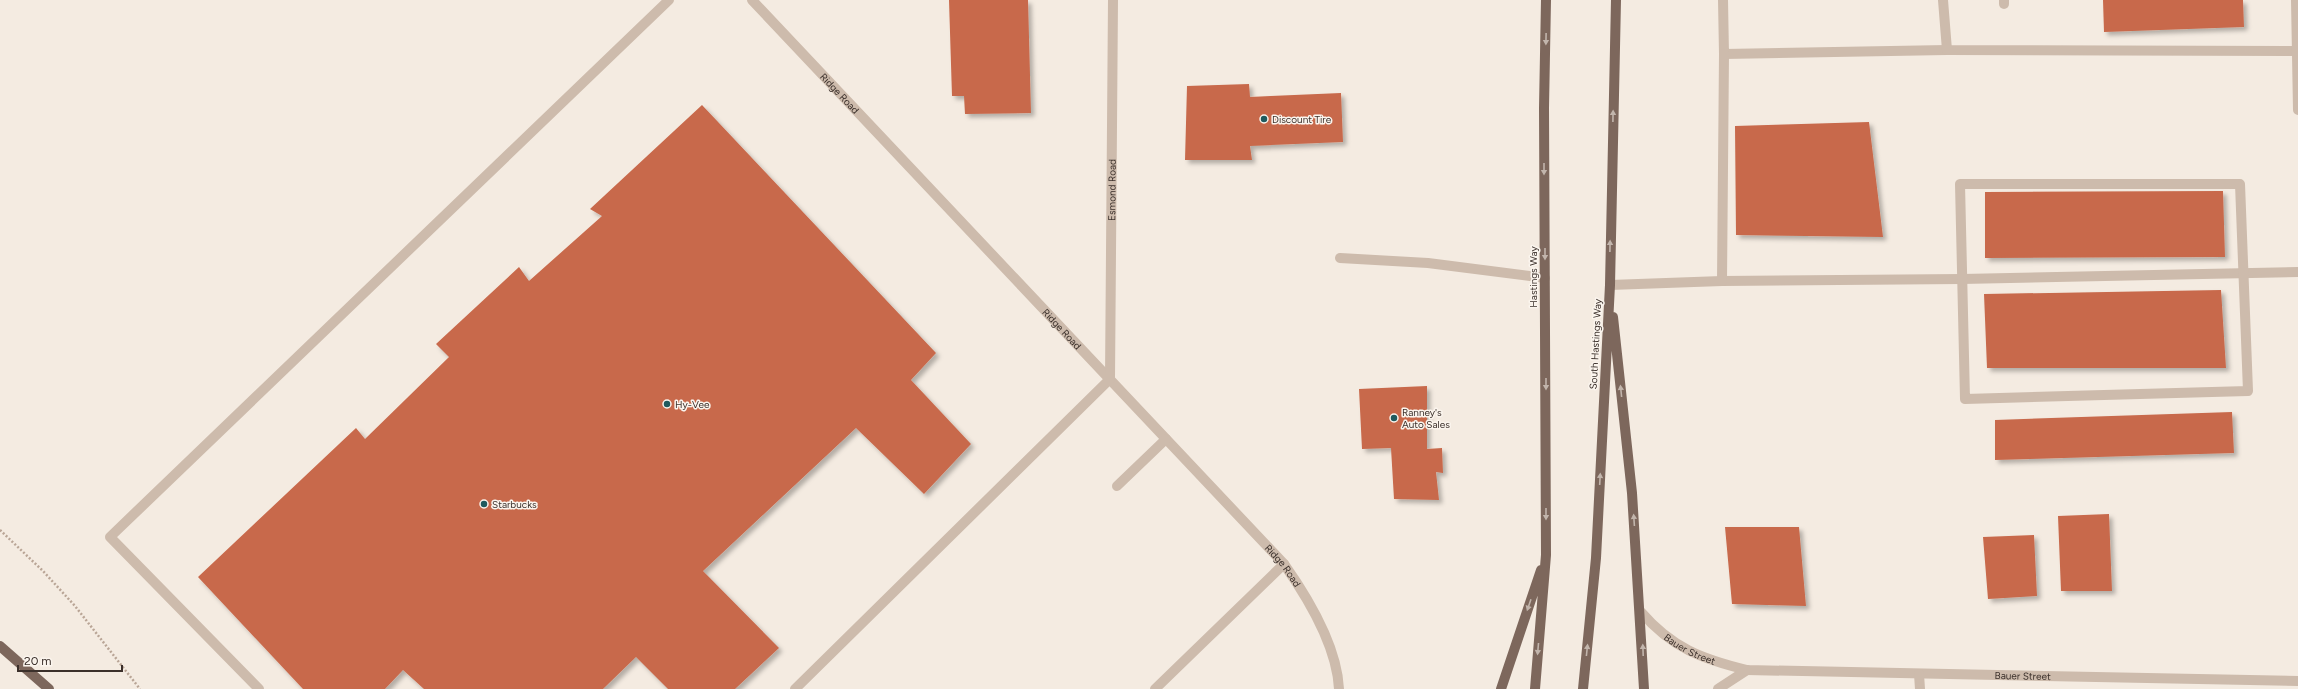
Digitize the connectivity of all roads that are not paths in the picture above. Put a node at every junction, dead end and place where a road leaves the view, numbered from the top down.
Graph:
1 (669, 0) edge
2 (752, 0) edge
3 (1113, 0) edge
4 (1546, 0) edge
5 (1616, 0) edge
6 (1723, 0) edge
7 (1943, 0) edge
8 (2296, 0) edge
9 (1947, 50) junction
10 (2296, 51) junction
11 (1724, 54) junction
12 (2298, 110) edge
13 (1340, 258) dead end
14 (2298, 272) edge
15 (2242, 273) junction
16 (1545, 278) junction
17 (1962, 279) junction
18 (1722, 281) junction
19 (1610, 285) junction
20 (1110, 379) junction
21 (1166, 438) junction
22 (1117, 486) dead end
23 (1546, 555) junction
24 (1284, 564) junction
25 (1641, 612) junction
26 (0, 646) edge
27 (1747, 670) junction
28 (1919, 674) junction
29 (2298, 681) edge
30 (1339, 684) edge
31 (49, 689) edge
32 (259, 689) edge
33 (795, 689) edge
34 (1155, 689) edge
35 (1501, 689) edge
36 (1535, 689) edge
37 (1582, 689) edge
38 (1644, 689) edge
39 (1718, 689) edge
40 (1920, 689) edge

1 - 32 street
2 - 20 street, Ridge Road
3 - 20 street, Esmond Road
4 -> 16 main road, Hastings Way
19 -> 5 main road, South Hastings Way
6 - 11 street
7 - 9 street
8 - 10 street
9 - 10 street
9 - 11 street
10 - 12 street
11 - 18 street
13 - 16 street
14 - 15 street
15 - 17 street
15 - 17 street
15 - 17 street
16 -> 23 main road, Hastings Way
17 - 18 street
18 - 19 street
25 -> 19 main road
37 -> 19 main road, South Hastings Way
20 - 21 street, Ridge Road
20 - 33 street
21 - 22 street
21 - 24 street, Ridge Road
23 -> 35 main road
23 -> 36 main road
24 - 30 street, Ridge Road
24 - 34 street
25 - 27 street, Bauer Street
38 -> 25 main road
26 - 31 main road
27 - 28 street, Bauer Street
27 - 39 street
28 - 29 street, Bauer Street
28 - 40 street

